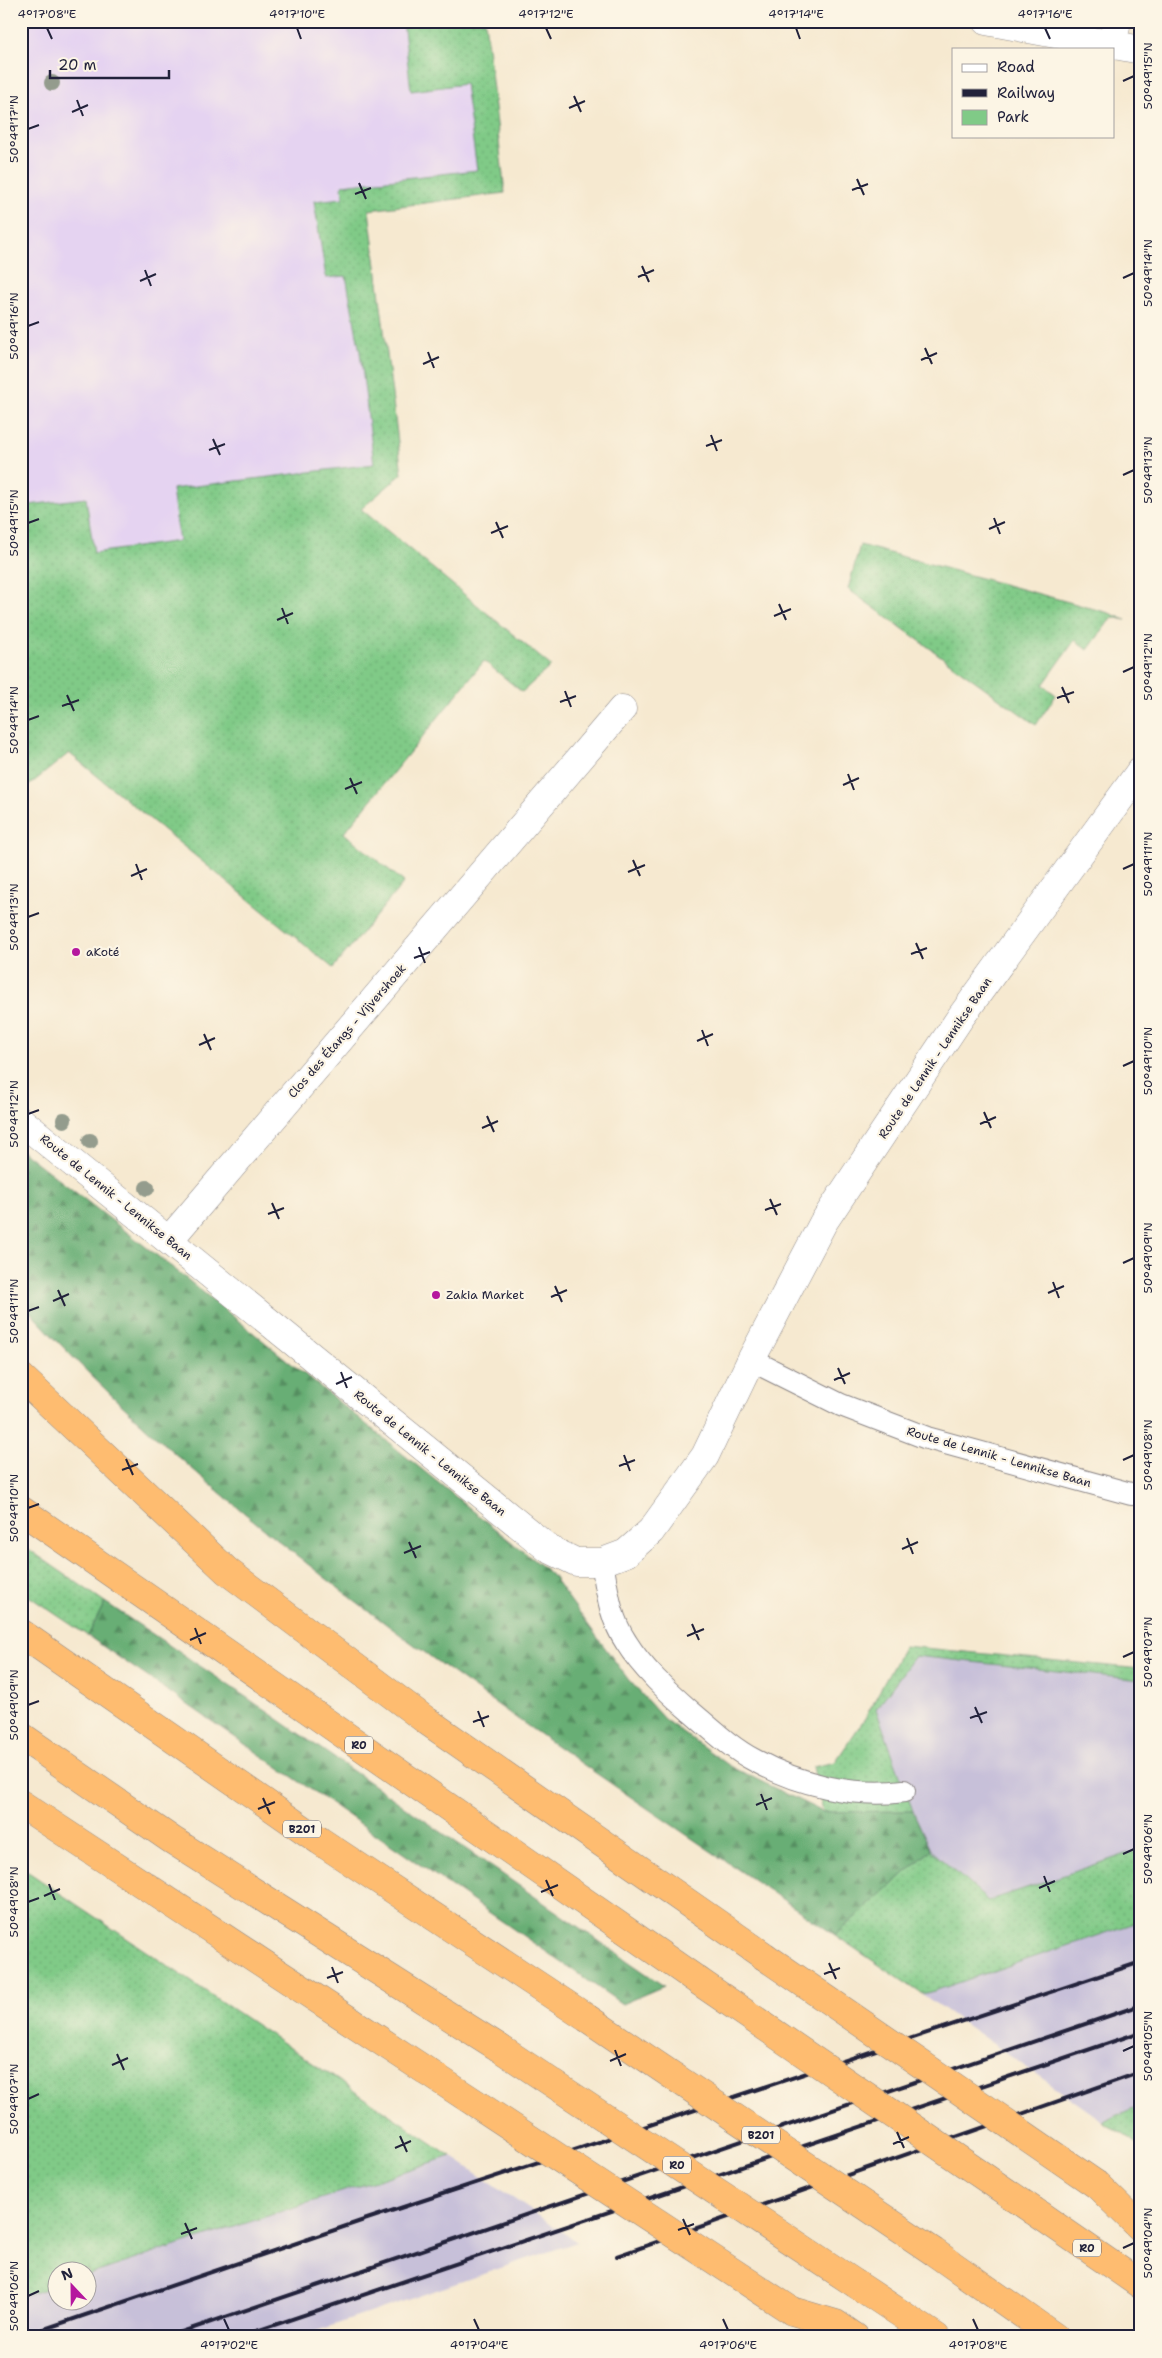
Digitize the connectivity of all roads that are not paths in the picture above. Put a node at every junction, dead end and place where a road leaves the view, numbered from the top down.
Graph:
1 (986, 21) edge
2 (1115, 34) edge
3 (1141, 50) edge
4 (622, 709) dead end
5 (1141, 770) edge
6 (21, 1121) edge
7 (169, 1240) junction
8 (751, 1360) junction
9 (21, 1377) edge
10 (1141, 1494) edge
11 (21, 1510) edge
12 (602, 1562) junction
13 (21, 1633) edge
14 (21, 1736) edge
15 (904, 1791) dead end
16 (21, 1804) edge
17 (1098, 2185) junction
18 (1141, 2203) edge
19 (1141, 2228) edge
20 (1141, 2285) edge
21 (792, 2311) junction
22 (814, 2337) edge
23 (855, 2337) edge
24 (936, 2337) edge
25 (1055, 2337) edge

1 - 2 street
2 - 3 street
4 - 7 street, Clos des Étangs - Vijvershoek
5 - 8 street, Route de Lennik - Lennikse Baan
6 - 7 street, Route de Lennik - Lennikse Baan
7 - 12 street, Route de Lennik - Lennikse Baan
8 - 10 lane, Route de Lennik - Lennikse Baan
8 - 12 street, Route de Lennik - Lennikse Baan
9 - 17 highway, bridge
11 - 20 highway, R0, bridge
12 - 15 lane
13 - 25 highway, B201, bridge
14 - 24 highway, R0, bridge
16 - 21 highway, bridge
17 - 18 highway
17 - 19 highway
21 - 22 highway
21 - 23 highway

